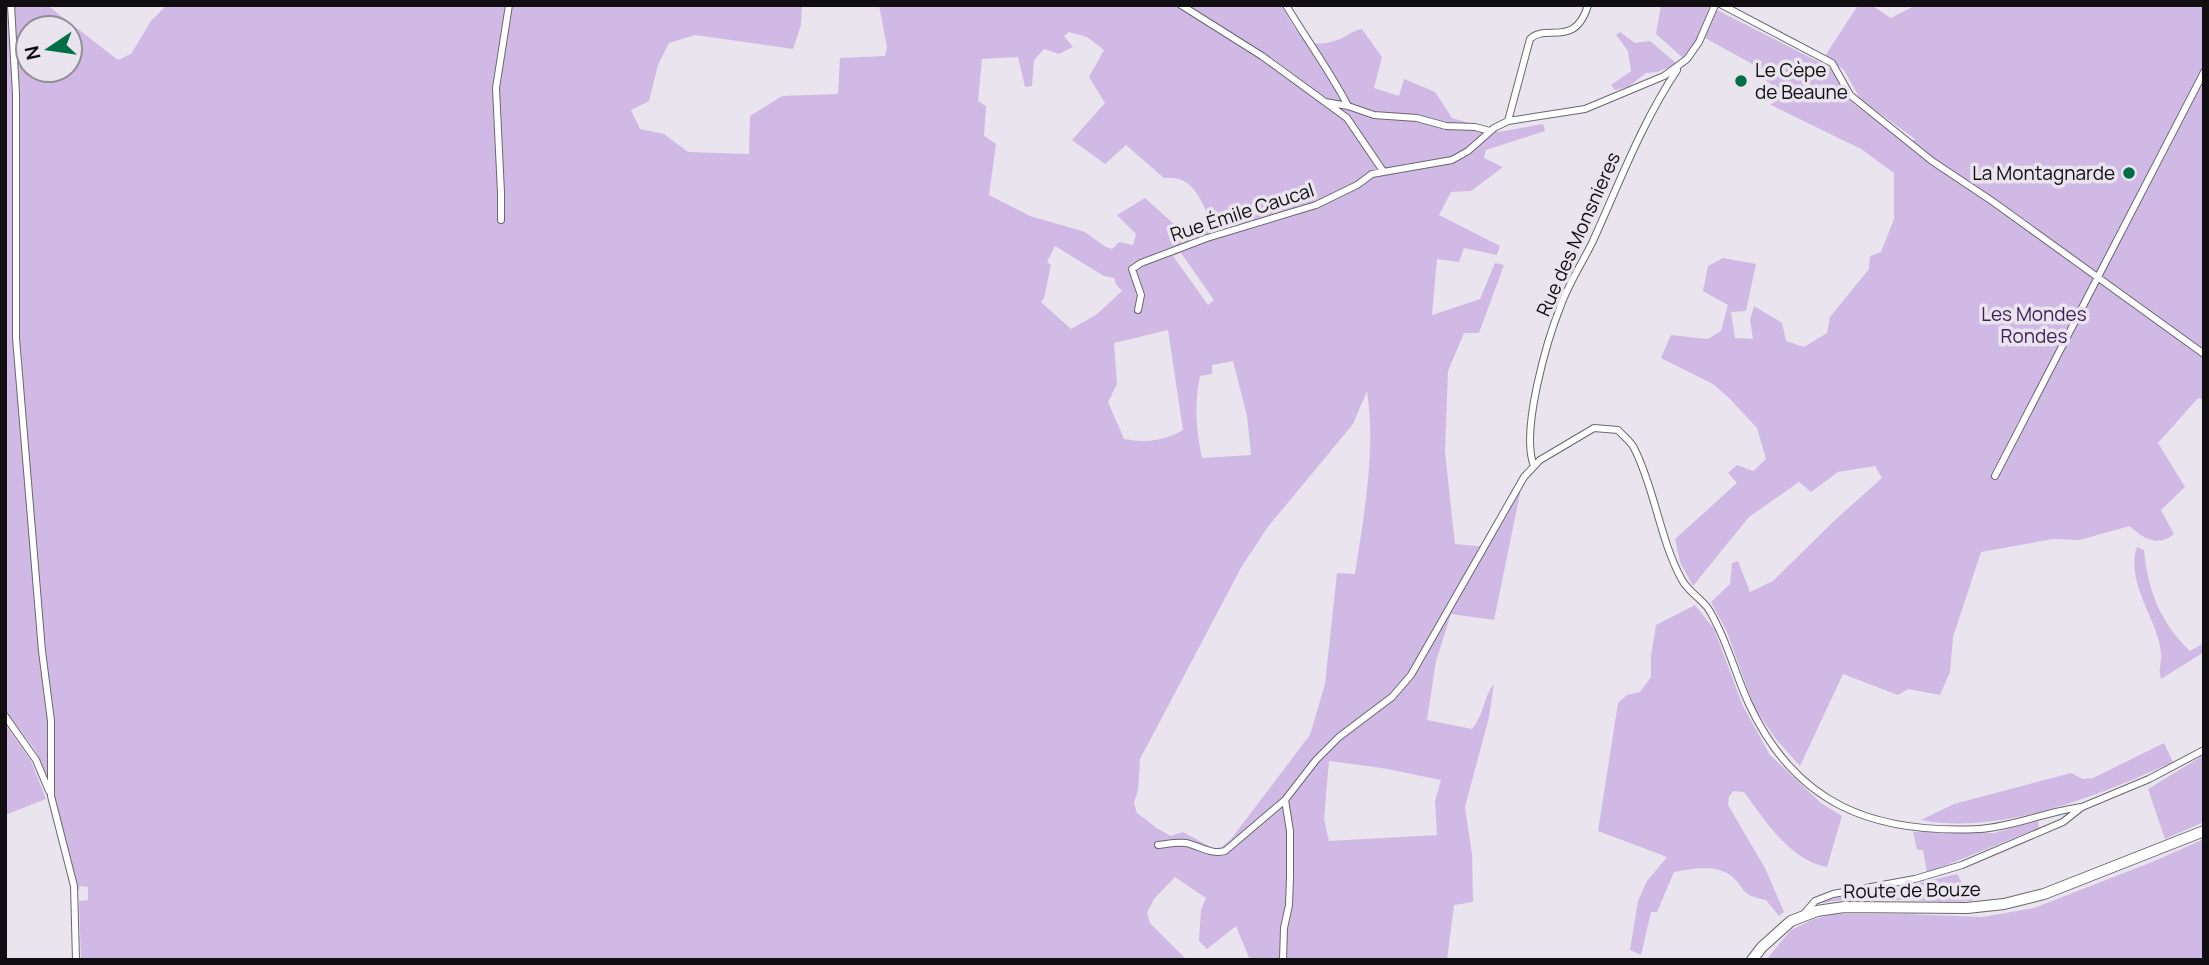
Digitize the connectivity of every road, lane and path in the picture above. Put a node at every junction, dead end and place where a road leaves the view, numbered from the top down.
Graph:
1 (11, 5) edge
2 (509, 5) edge
3 (1181, 5) edge
4 (1286, 5) edge
5 (1588, 5) edge
6 (1715, 5) edge
7 (1722, 5) edge
8 (1679, 66) junction
9 (2204, 72) edge
10 (1324, 101) junction
11 (1348, 106) junction
12 (1508, 121) junction
13 (1490, 131) junction
14 (1383, 171) junction
15 (501, 220) dead end
16 (2098, 279) junction
17 (1138, 310) dead end
18 (2204, 355) edge
19 (1534, 466) junction
20 (1995, 476) dead end
21 (5, 716) edge
22 (2204, 750) edge
23 (51, 796) junction
24 (1285, 800) junction
25 (2082, 807) junction
26 (2204, 831) edge
27 (1158, 845) dead end
28 (1803, 915) junction
29 (76, 960) edge
30 (1283, 960) edge
31 (1752, 960) edge

1 - 23 street
2 - 15 street
3 - 10 street
4 - 11 street
5 - 12 street
6 - 8 street, Rue des Monsnieres
7 - 16 street
8 - 12 street
8 - 19 street, Rue des Monsnieres
9 - 16 street
10 - 11 street
10 - 14 street
11 - 13 street
12 - 13 street
13 - 14 street, Rue Émile Caucal
14 - 17 street, Rue Émile Caucal
16 - 18 street
16 - 20 street
19 - 24 street
19 - 25 street
21 - 23 street
22 - 25 street
23 - 29 street
24 - 27 street
24 - 30 street
25 - 28 street
26 - 28 main road, Route de Bouze
28 - 31 main road, Route de Bouze

